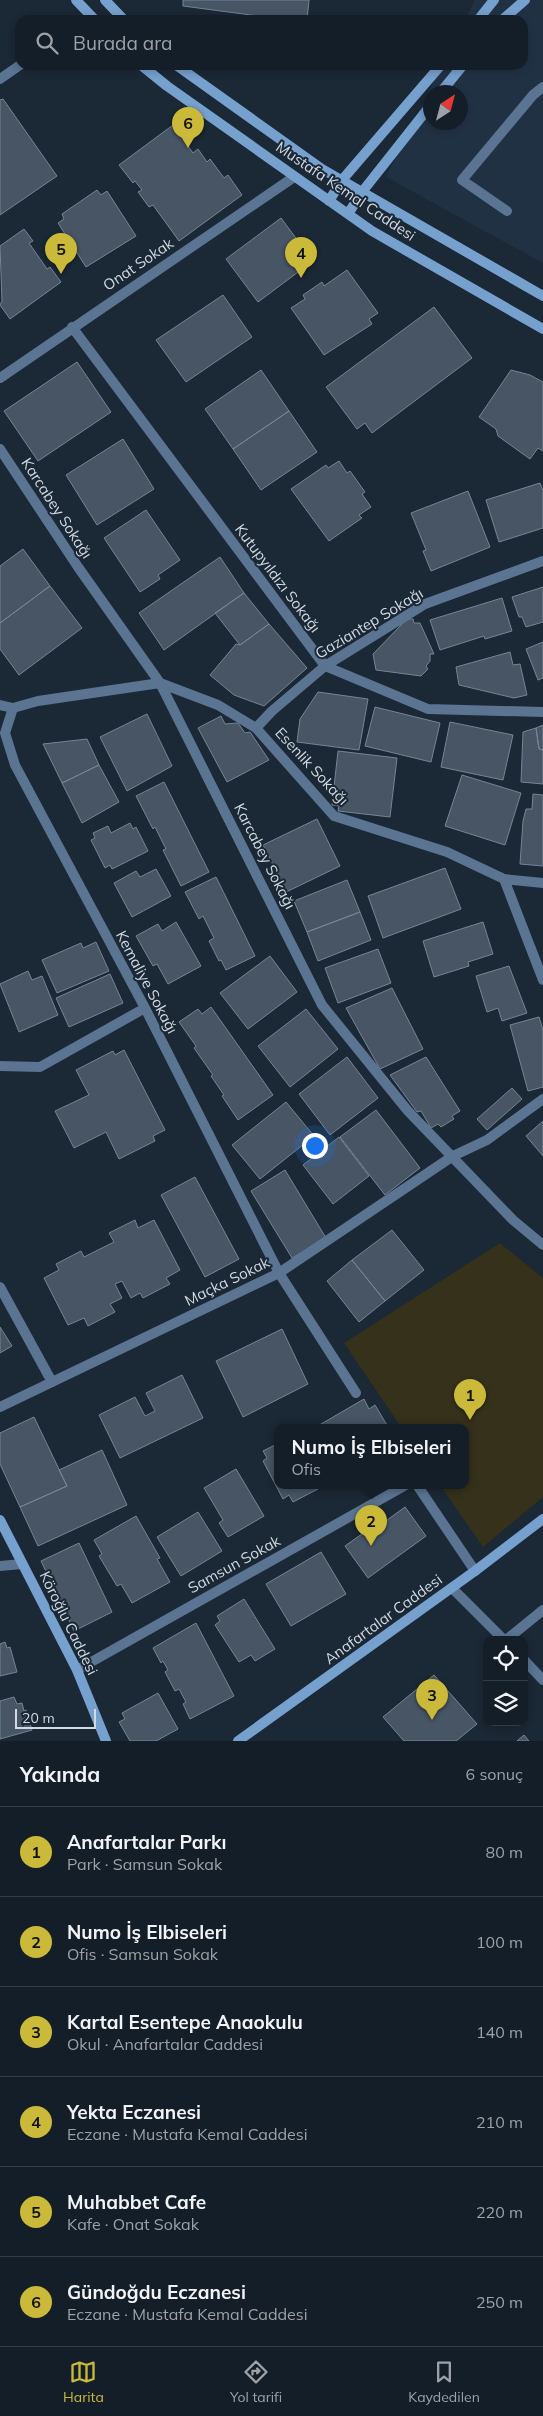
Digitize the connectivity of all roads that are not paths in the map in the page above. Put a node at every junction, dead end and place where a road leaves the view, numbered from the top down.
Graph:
1 (76, 0) edge
2 (105, 0) edge
3 (494, 0) edge
4 (525, 0) edge
5 (87, 15) edge
6 (119, 15) edge
7 (482, 15) edge
8 (508, 15) edge
9 (15, 68) edge
10 (147, 70) edge
11 (183, 70) edge
12 (437, 70) edge
13 (459, 70) edge
14 (0, 79) edge
15 (447, 85) edge
16 (543, 87) edge
17 (423, 115) edge
18 (294, 177) junction
19 (342, 180) junction
20 (362, 192) junction
21 (329, 201) junction
22 (507, 211) dead end
23 (348, 214) junction
24 (543, 296) edge
25 (72, 327) junction
26 (543, 328) edge
27 (0, 378) edge
28 (0, 449) edge
29 (543, 561) edge
30 (325, 666) junction
31 (160, 683) junction
32 (0, 705) edge
33 (13, 708) junction
34 (543, 712) edge
35 (256, 728) junction
36 (504, 879) junction
37 (543, 884) edge
38 (543, 980) edge
39 (144, 1008) junction
40 (0, 1066) edge
41 (543, 1099) edge
42 (453, 1156) junction
43 (543, 1245) edge
44 (279, 1273) junction
45 (0, 1286) edge
46 (52, 1382) junction
47 (356, 1393) dead end
48 (0, 1407) edge
49 (399, 1489) edge
50 (420, 1489) edge
51 (543, 1519) edge
52 (0, 1520) edge
53 (22, 1564) junction
54 (0, 1566) edge
55 (475, 1571) junction
56 (452, 1588) junction
57 (543, 1610) edge
58 (501, 1636) edge
59 (510, 1636) edge
60 (528, 1664) edge
61 (77, 1670) junction
62 (543, 1679) edge
63 (106, 1741) edge
64 (238, 1741) edge

1 - 5 street
2 - 6 street
3 - 7 street
4 - 8 street
9 - 14 street
10 - 18 street, Mustafa Kemal Caddesi
11 - 19 street, Mustafa Kemal Caddesi
12 - 19 street
13 - 15 street
16 - 22 street
17 - 20 street
18 - 21 street, Mustafa Kemal Caddesi
18 - 25 street, Onat Sokak
19 - 20 street, Mustafa Kemal Caddesi
19 - 21 street
20 - 23 street
20 - 24 street, Mustafa Kemal Caddesi
21 - 23 street, Mustafa Kemal Caddesi
23 - 26 street, Mustafa Kemal Caddesi
25 - 27 street, Onat Sokak
25 - 30 street, Kutupyıldızı Sokağı
28 - 31 street, Karcabey Sokağı
29 - 30 street, Gaziantep Sokağı
30 - 34 street
30 - 35 street, Gaziantep Sokağı
31 - 33 street
31 - 35 street, Esenlik Sokağı
31 - 42 street, Karcabey Sokağı
32 - 33 street
33 - 39 street, Kemaliye Sokağı
35 - 36 street, Esenlik Sokağı
36 - 37 street, Esenlik Sokağı
36 - 38 street
39 - 40 street
39 - 44 street, Kemaliye Sokağı
41 - 42 street, Maçka Sokak
42 - 43 street, Karcabey Sokağı
42 - 44 street, Maçka Sokak
44 - 46 street, Maçka Sokak
44 - 47 street, Kemaliye Sokağı
45 - 46 street
46 - 48 street, Maçka Sokak
49 - 61 street, Samsun Sokak
50 - 55 street
51 - 55 street, Anafartalar Caddesi
52 - 53 street, Köroğlu Caddesi
53 - 54 street
53 - 61 street, Köroğlu Caddesi
55 - 56 street, Anafartalar Caddesi
56 - 58 street
56 - 64 street, Anafartalar Caddesi
57 - 59 street
60 - 62 street
61 - 63 street, Köroğlu Caddesi

